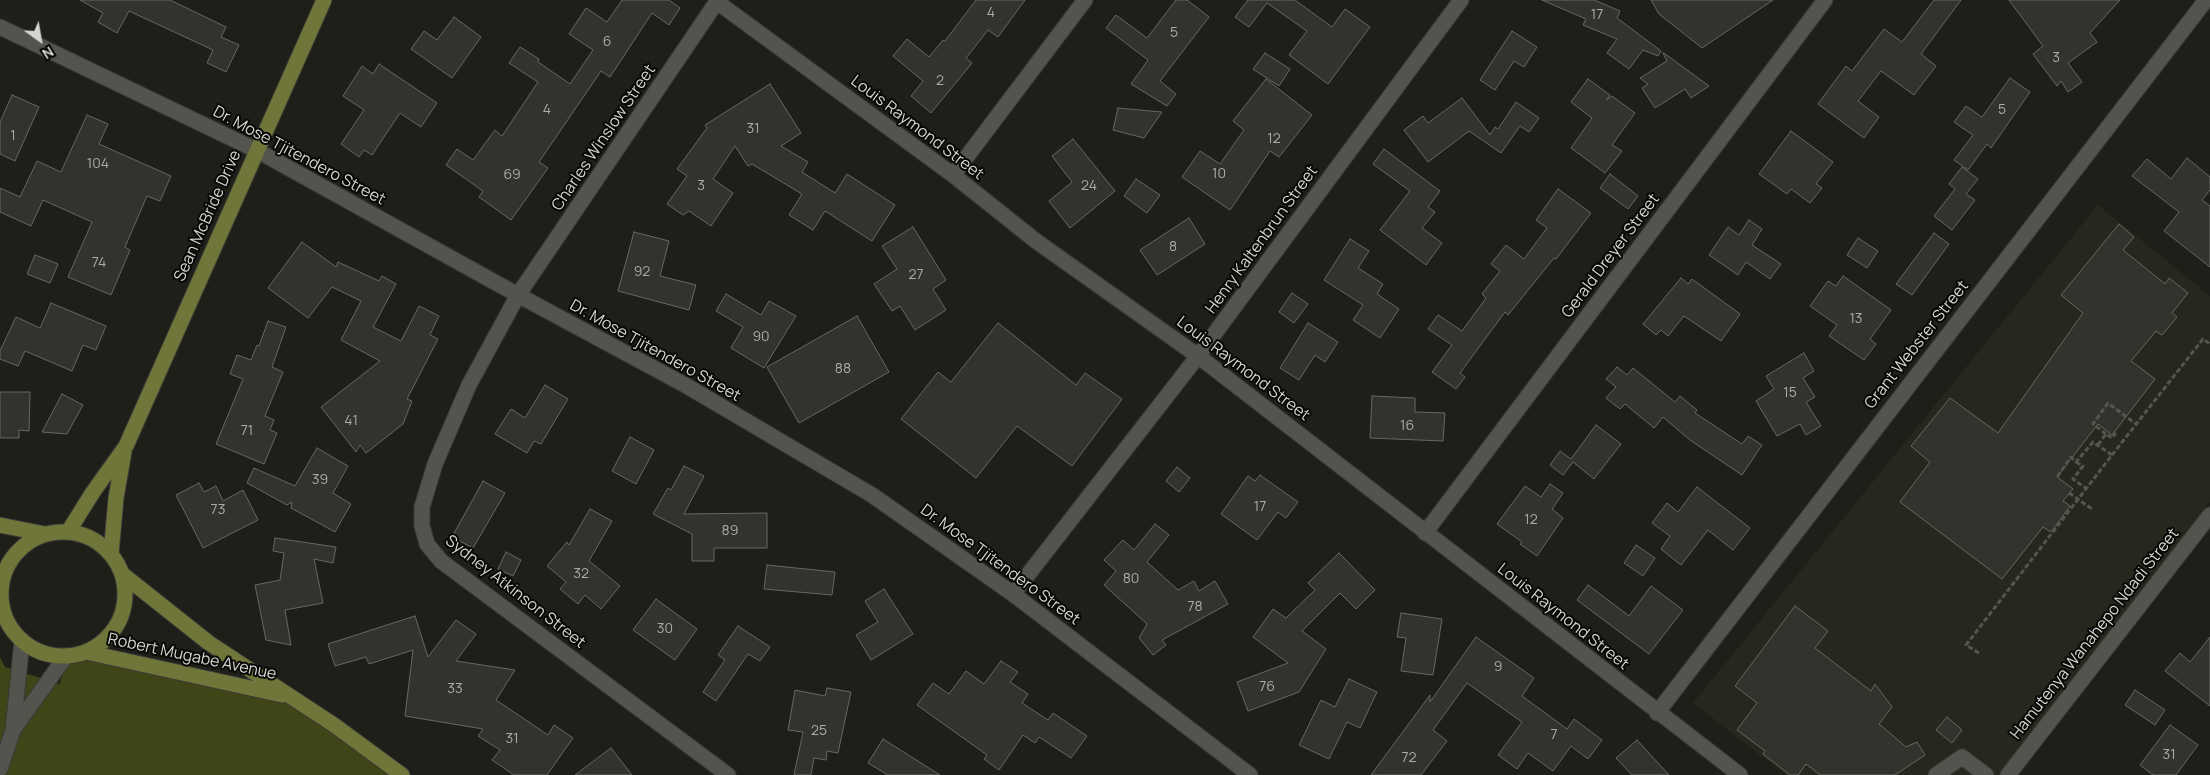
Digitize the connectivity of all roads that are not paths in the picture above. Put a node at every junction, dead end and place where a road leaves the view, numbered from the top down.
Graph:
1 (324, 0) edge
2 (1085, 0) edge
3 (1461, 0) edge
4 (1825, 0) edge
5 (2206, 0) edge
6 (718, 1) edge
7 (0, 27) edge
8 (256, 150) junction
9 (952, 175) junction
10 (518, 295) junction
11 (1198, 356) junction
12 (126, 446) junction
13 (2210, 514) edge
14 (0, 525) edge
15 (68, 532) junction
16 (1425, 532) junction
17 (45, 534) junction
18 (111, 554) junction
19 (122, 574) junction
20 (1013, 594) junction
21 (2, 612) edge
22 (22, 641) junction
23 (86, 652) junction
24 (66, 656) junction
25 (291, 696) junction
26 (1657, 713) junction
27 (13, 730) junction
28 (0, 769) edge
29 (1939, 774) edge
30 (402, 775) edge
31 (728, 775) edge
32 (1250, 775) edge
33 (1740, 775) edge
34 (1986, 775) edge
35 (2008, 775) edge

1 - 8 main road, Sean McBride Drive
2 - 9 street
3 - 11 street, Henry Kaltenbrun Street
4 - 16 street, Gerald Dreyer Street
5 - 26 street, Grant Webster Street
6 - 9 street, Louis Raymond Street
6 - 10 street, Charles Winslow Street
7 - 8 street, Dr. Mose Tjitendero Street
8 - 10 street, Dr. Mose Tjitendero Street
8 - 12 main road, Sean McBride Drive
9 - 11 street, Louis Raymond Street
10 - 20 street, Dr. Mose Tjitendero Street
10 - 31 street, Sydney Atkinson Street
11 - 16 street, Louis Raymond Street
11 - 20 street, Henry Kaltenbrun Street
12 - 15 main road, Sean McBride Drive
12 - 18 main road, Sean McBride Drive
13 - 35 street, Hamutenya Wanahepo Ndadi Street
14 - 17 main road
15 - 17 main road
15 - 18 main road
16 - 26 street, Louis Raymond Street
17 - 21 main road
18 - 19 main road
19 - 23 main road
19 - 25 main road, Robert Mugabe Avenue
20 - 32 street, Dr. Mose Tjitendero Street
21 - 22 main road
22 - 24 main road
22 - 27 street
23 - 24 main road
23 - 25 main road, Robert Mugabe Avenue
24 - 27 street
25 - 30 main road, Robert Mugabe Avenue
26 - 33 street, Louis Raymond Street
27 - 28 street
29 - 34 street

